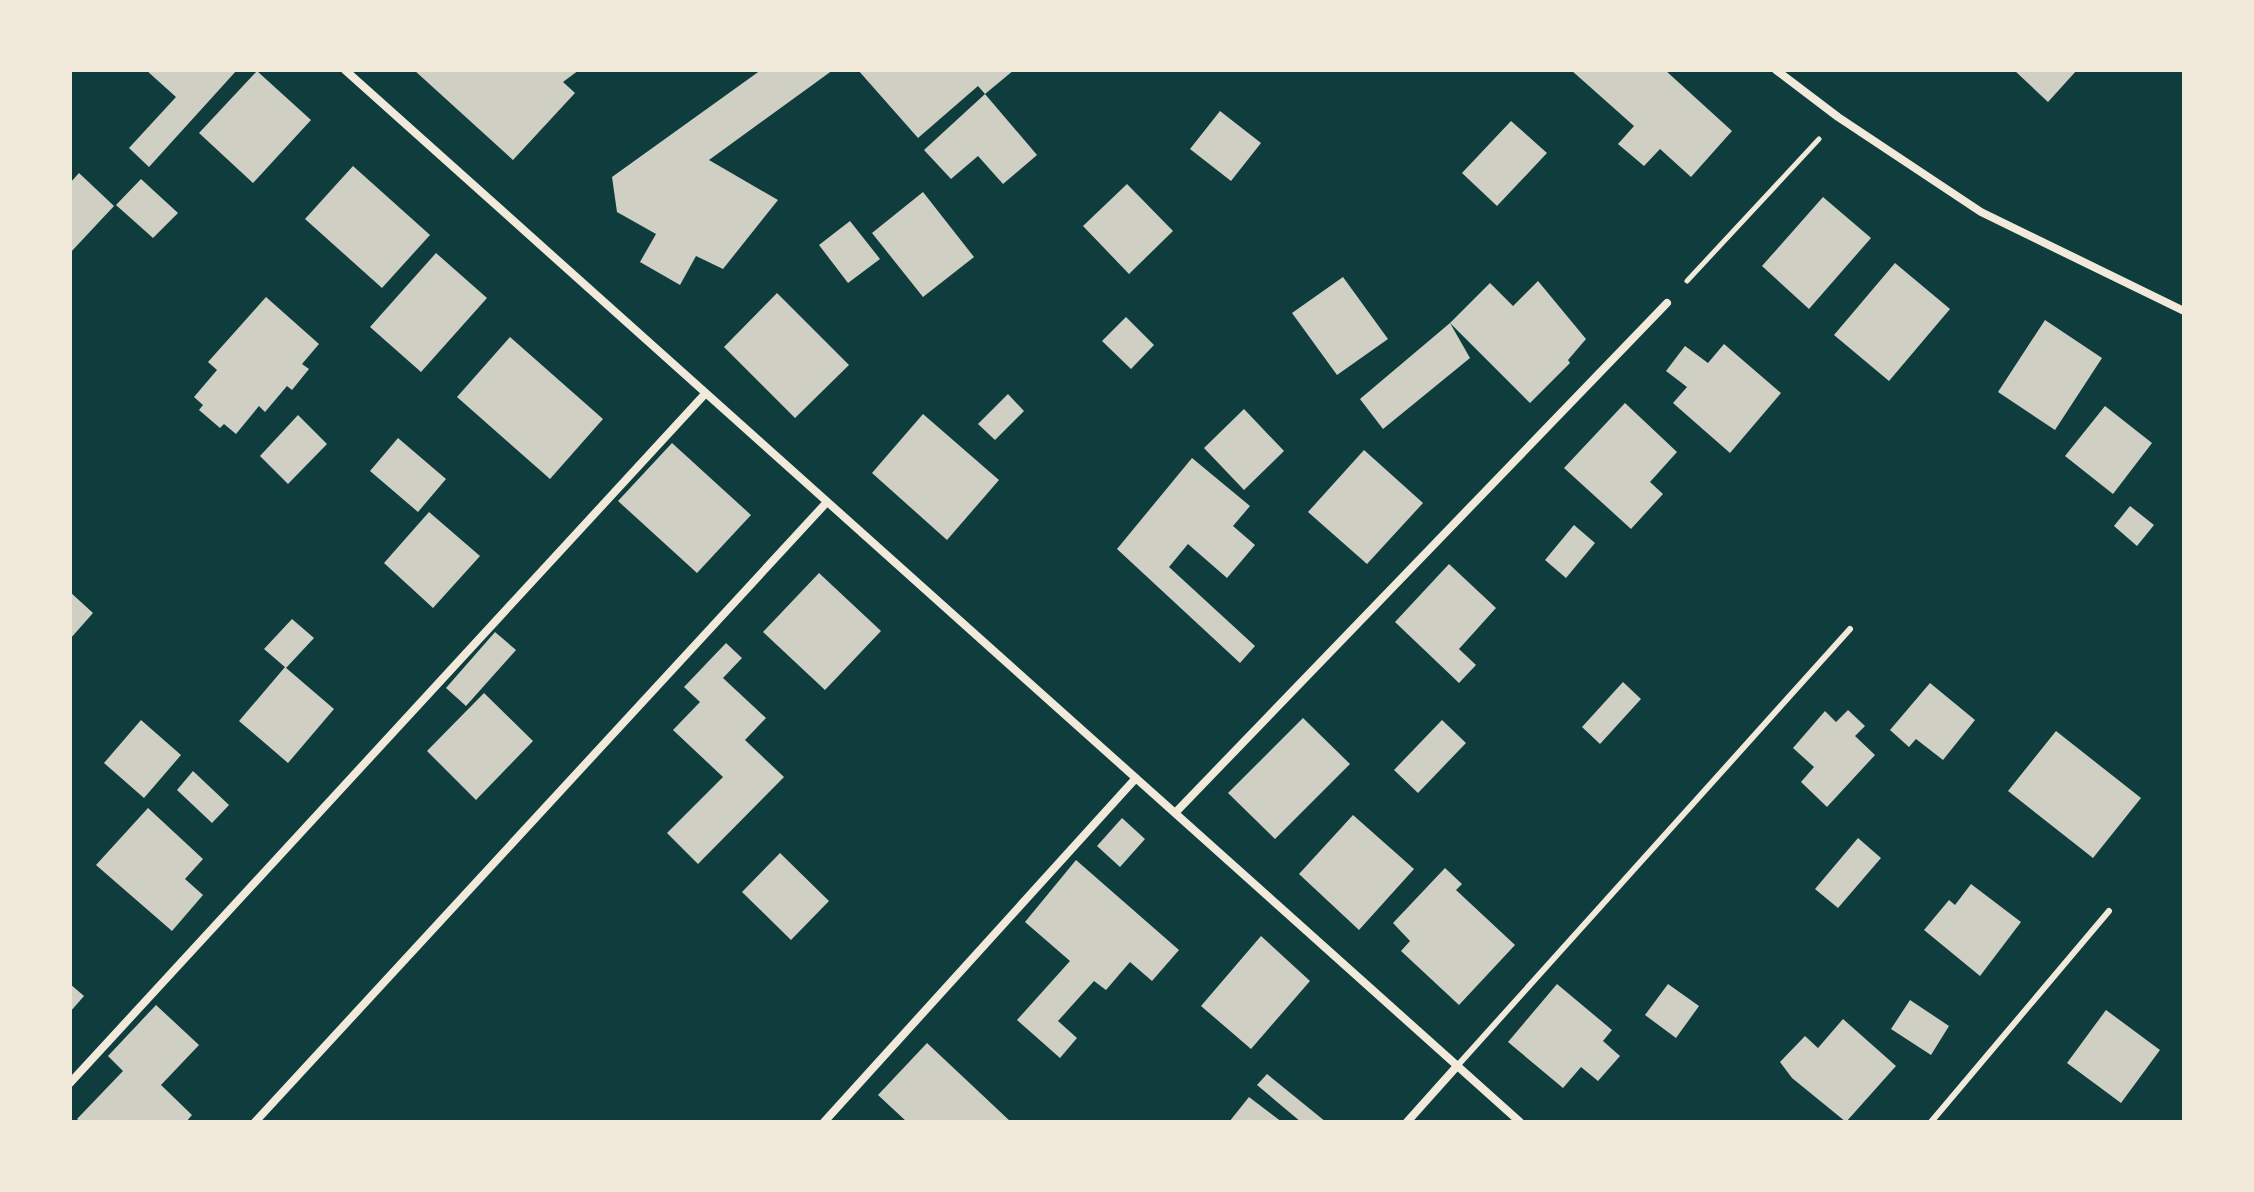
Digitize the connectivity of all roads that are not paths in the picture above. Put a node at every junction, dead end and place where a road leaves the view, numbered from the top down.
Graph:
1 (345, 70) edge
2 (1776, 70) edge
3 (1667, 303) road end
4 (2184, 311) edge
5 (704, 395) junction
6 (827, 502) junction
7 (1850, 629) dead end
8 (1136, 778) junction
9 (1176, 812) junction
10 (2109, 911) dead end
11 (1458, 1065) junction
12 (70, 1083) edge
13 (255, 1122) edge
14 (824, 1122) edge
15 (1407, 1122) edge
16 (1520, 1122) edge
17 (1931, 1122) edge

1 - 5 street
2 - 4 street
3 - 9 street
5 - 6 street
5 - 12 street
6 - 8 street
6 - 13 street
7 - 11 lane
8 - 9 street
8 - 14 street
9 - 11 street
10 - 17 lane
11 - 15 street
11 - 16 street

